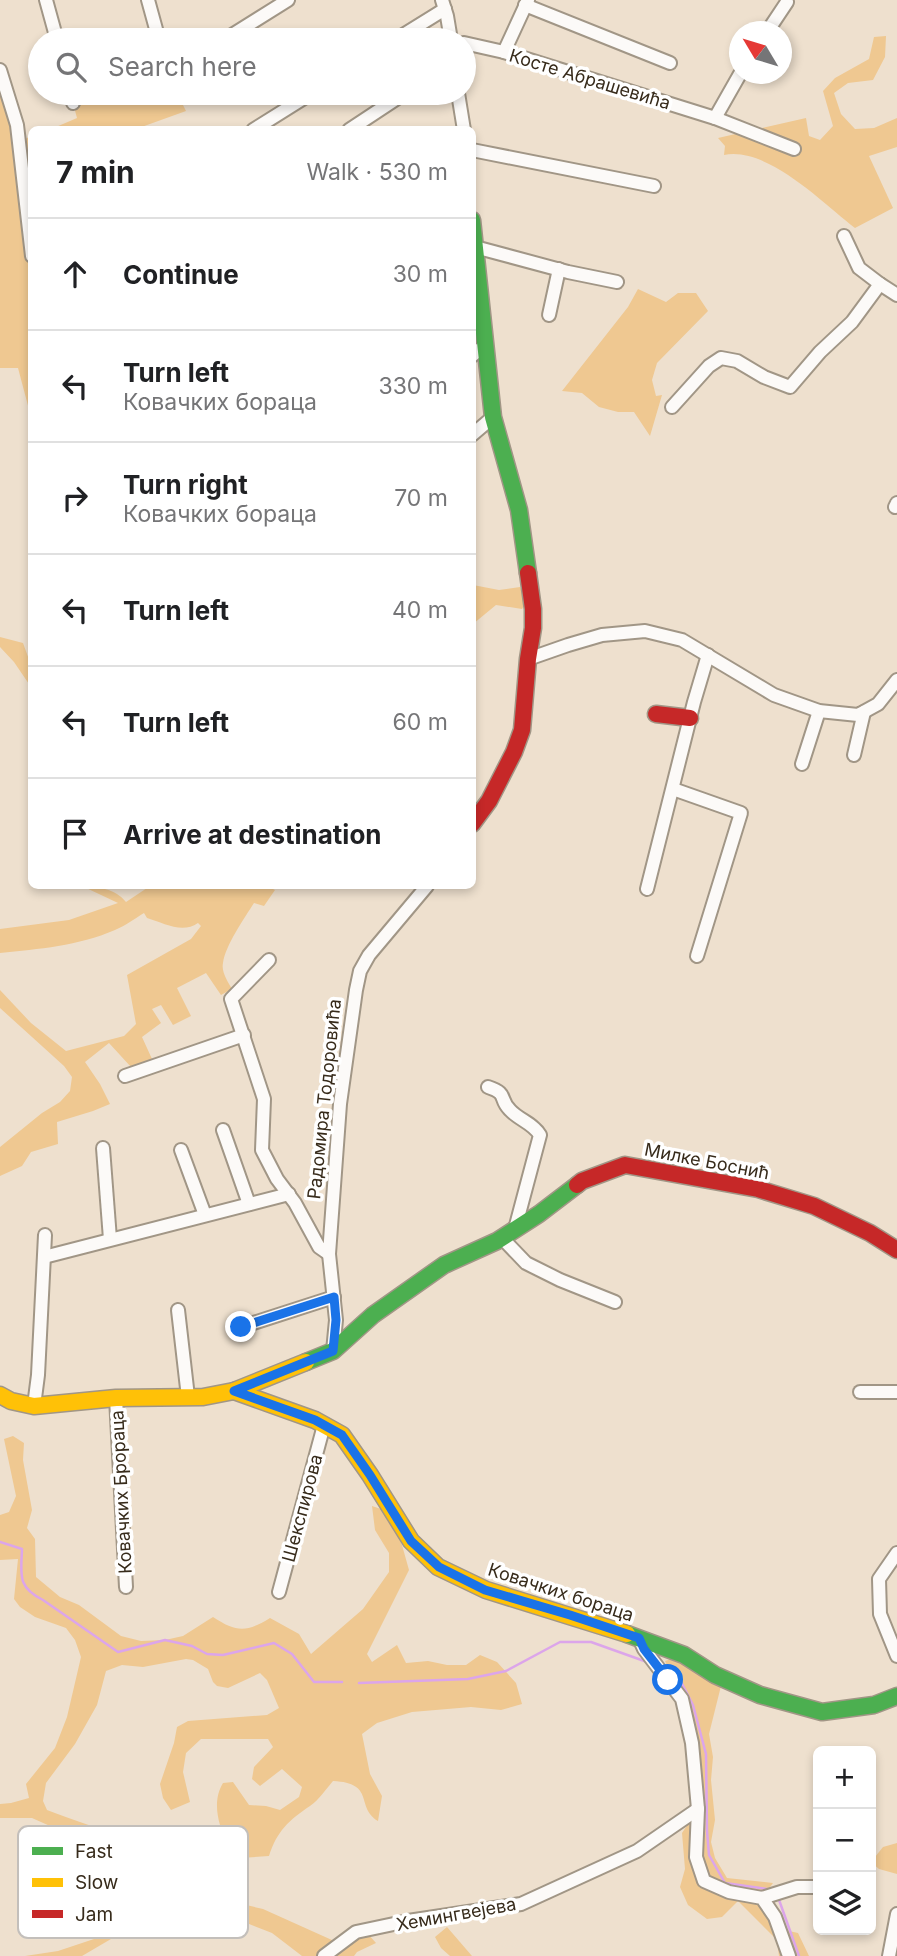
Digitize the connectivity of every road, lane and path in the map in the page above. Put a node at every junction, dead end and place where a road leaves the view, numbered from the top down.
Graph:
1 (46, 0) edge
2 (148, 0) edge
3 (288, 0) edge
4 (786, 2) dead end
5 (526, 3) edge
6 (443, 5) edge
7 (774, 21) edge
8 (54, 28) edge
9 (156, 28) edge
10 (243, 28) edge
11 (412, 28) edge
12 (448, 28) edge
13 (476, 46) edge
14 (504, 52) junction
15 (670, 63) dead end
16 (0, 70) edge
17 (734, 84) edge
18 (293, 105) edge
19 (387, 105) edge
20 (460, 105) edge
21 (715, 118) junction
22 (260, 126) edge
23 (355, 126) edge
24 (463, 126) edge
25 (794, 149) dead end
26 (476, 151) edge
27 (654, 186) dead end
28 (28, 221) edge
29 (844, 236) dead end
30 (476, 247) edge
31 (559, 269) junction
32 (476, 276) edge
33 (617, 282) dead end
34 (880, 284) junction
35 (897, 295) edge
36 (549, 316) dead end
37 (486, 344) junction
38 (476, 353) edge
39 (673, 407) dead end
40 (493, 417) junction
41 (476, 432) edge
42 (708, 655) junction
43 (527, 659) junction
44 (897, 680) edge
45 (819, 711) junction
46 (864, 712) junction
47 (656, 714) dead end
48 (690, 719) junction
49 (854, 755) dead end
50 (802, 764) dead end
51 (673, 789) junction
52 (476, 819) edge
53 (425, 889) edge
54 (647, 889) dead end
55 (697, 956) dead end
56 (269, 960) dead end
57 (244, 1035) junction
58 (125, 1076) dead end
59 (488, 1087) dead end
60 (223, 1130) dead end
61 (103, 1148) dead end
62 (181, 1150) dead end
63 (289, 1194) junction
64 (249, 1204) junction
65 (205, 1215) junction
66 (509, 1234) junction
67 (45, 1235) dead end
68 (110, 1239) junction
69 (897, 1250) edge
70 (329, 1254) junction
71 (44, 1256) junction
72 (334, 1297) junction
73 (615, 1302) dead end
74 (178, 1310) dead end
75 (241, 1327) dead end
76 (333, 1351) junction
77 (234, 1391) junction
78 (860, 1392) dead end
79 (897, 1392) edge
80 (0, 1395) edge
81 (188, 1397) junction
82 (116, 1398) junction
83 (34, 1406) junction
84 (324, 1425) junction
85 (897, 1553) edge
86 (125, 1587) dead end
87 (279, 1592) dead end
88 (639, 1638) junction
89 (897, 1656) edge
90 (897, 1696) edge
91 (698, 1809) junction
92 (813, 1887) edge
93 (762, 1898) junction
94 (897, 1914) edge
95 (324, 1956) edge
96 (789, 1956) edge
97 (888, 1956) edge

1 - 8 street
2 - 9 street
3 - 10 street
4 - 7 street
5 - 14 street
5 - 15 street
6 - 11 street
6 - 12 street
13 - 14 street, Косте Абрашевића
14 - 21 street, Косте Абрашевића
16 - 28 street
17 - 21 street
18 - 22 street
19 - 23 street
20 - 24 street
21 - 25 street, Косте Абрашевића
26 - 27 street
29 - 34 street
30 - 31 street
31 - 33 street
31 - 36 street
32 - 37 street
34 - 35 street
34 - 39 street
37 - 38 street
37 - 40 street
40 - 41 street
40 - 43 street
42 - 43 street
42 - 45 street
42 - 48 street
43 - 52 street
44 - 46 street
45 - 46 street
45 - 50 street
46 - 49 street
47 - 48 street
48 - 51 street
51 - 54 street
51 - 55 street
53 - 70 street, Радомира Тодоровића
56 - 57 street
57 - 58 street
57 - 63 street
59 - 66 street
60 - 64 street
61 - 68 street
62 - 65 street
63 - 64 street
63 - 70 street
64 - 65 street
65 - 68 street
66 - 69 street, Милке Боснић
66 - 73 street
66 - 76 street, Милке Боснић
67 - 71 street
68 - 71 street
70 - 72 street, Радомира Тодоровића
71 - 83 street
72 - 75 street
72 - 76 street, Радомира Тодоровића
74 - 81 street
76 - 77 street, Ковачких бораца
77 - 81 street, Ковачких бораца
77 - 84 street, Ковачких бораца
78 - 79 street
80 - 83 street, Ковачких бораца
81 - 82 street, Ковачких бораца
82 - 83 street, Ковачких бораца
82 - 86 street, Ковачких Брораца
84 - 87 street, Шекспирова
84 - 88 street, Ковачких бораца
85 - 89 street
88 - 90 street, Ковачких бораца
88 - 91 street
91 - 93 street
91 - 95 street, Хемингвејева
92 - 93 street
93 - 96 street
94 - 97 street

